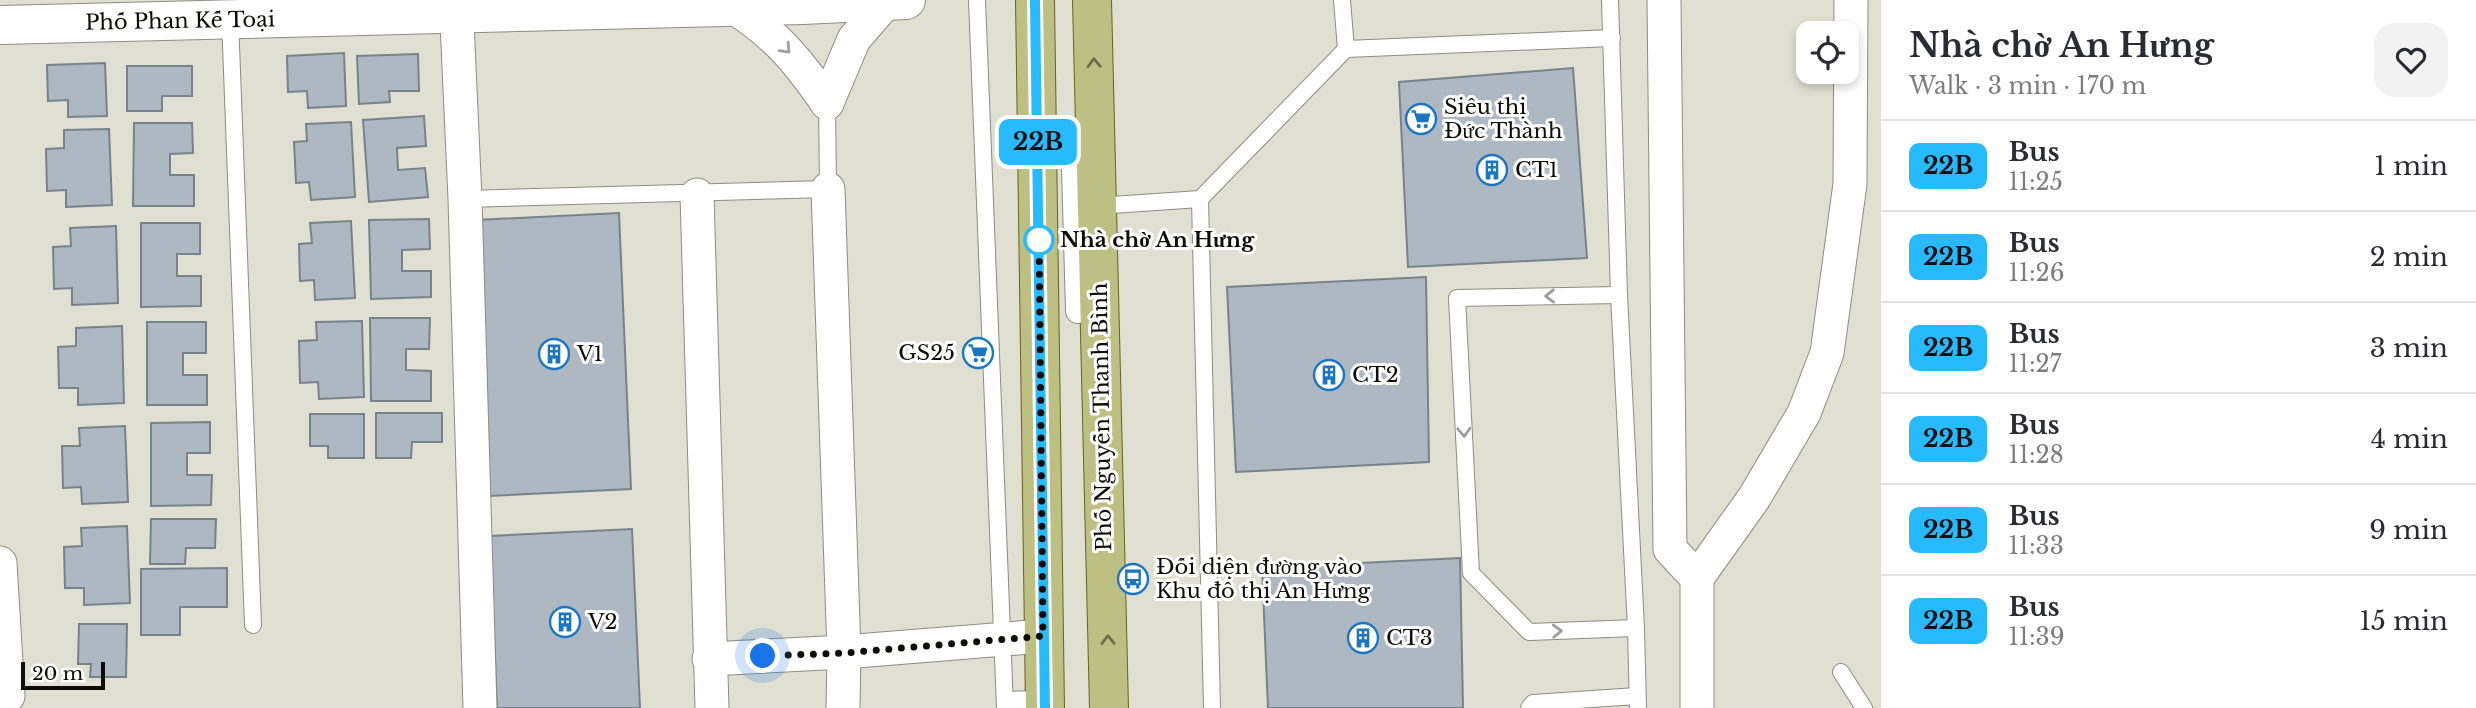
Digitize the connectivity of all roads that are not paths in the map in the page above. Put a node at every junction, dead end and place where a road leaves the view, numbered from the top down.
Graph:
1 (906, 0) edge
2 (976, 0) edge
3 (1035, 0) edge
4 (1092, 0) edge
5 (1342, 0) edge
6 (1610, 0) edge
7 (1664, 0) edge
8 (1851, 0) edge
9 (887, 1) edge
10 (456, 7) edge
11 (733, 7) junction
12 (230, 9) edge
13 (0, 25) edge
14 (1612, 38) junction
15 (1346, 49) junction
16 (827, 103) junction
17 (1073, 133) dead end
18 (828, 189) junction
19 (697, 195) junction
20 (465, 199) junction
21 (1200, 199) junction
22 (1097, 206) junction
23 (1619, 295) junction
24 (1078, 310) dead end
25 (0, 563) edge
26 (1697, 578) junction
27 (253, 625) dead end
28 (1636, 628) junction
29 (1043, 636) junction
30 (1002, 640) junction
31 (844, 653) junction
32 (709, 659) junction
33 (1841, 672) dead end
34 (8, 696) dead end
35 (1637, 702) edge
36 (480, 708) edge
37 (712, 708) edge
38 (844, 708) edge
39 (1004, 708) edge
40 (1017, 708) edge
41 (1045, 708) edge
42 (1109, 708) edge
43 (1212, 708) edge
44 (1529, 708) edge
45 (1697, 708) edge
46 (1864, 708) edge

1 - 9 street, Phố Phan Kế Toại
2 - 30 lane
3 - 29 main road
22 -> 4 main road, Phố Nguyễn Thanh Bình
5 - 15 lane
6 - 14 lane
7 - 26 street
8 - 26 street
9 - 11 street, Phố Phan Kế Toại
9 - 16 street
10 - 11 street, Phố Phan Kế Toại
10 - 12 street, Phố Phan Kế Toại
10 - 20 street
11 -> 16 street
12 - 13 street, Phố Phan Kế Toại
12 - 27 lane
14 - 15 lane
14 - 23 lane
15 - 21 lane
16 - 18 lane
17 - 24 street
18 - 19 lane
18 - 31 street
19 - 20 lane
19 - 32 street
20 - 36 street
21 - 22 lane
21 - 43 lane
42 -> 22 main road, Phố Nguyễn Thanh Bình
23 - 28 lane
23 -> 28 lane
25 - 34 street
26 - 45 street
28 - 35 lane
29 - 30 street
29 - 41 main road
30 - 31 street
30 - 39 lane
31 - 32 street
31 - 38 street
32 - 37 street
33 - 46 lane
35 - 44 lane
40 - 41 street

